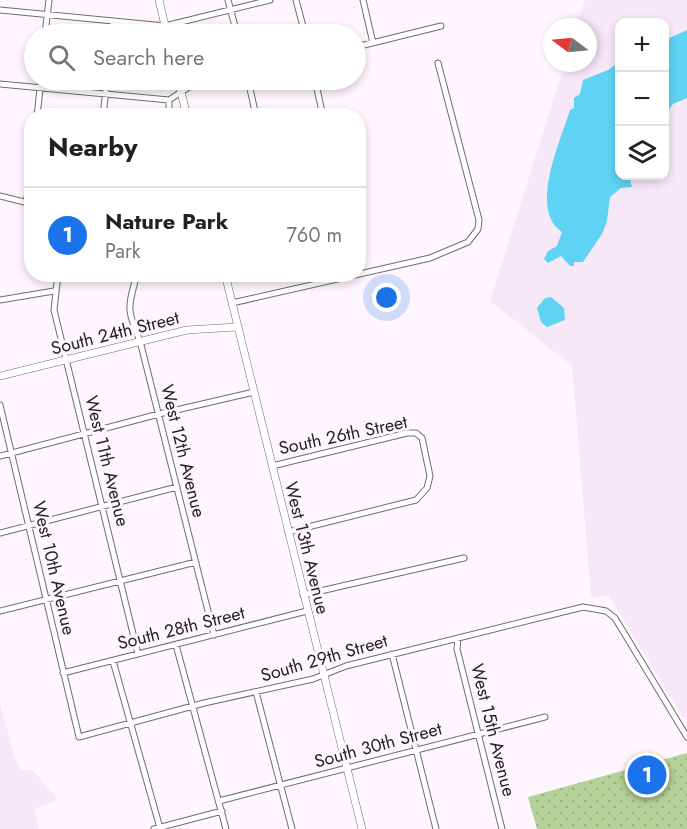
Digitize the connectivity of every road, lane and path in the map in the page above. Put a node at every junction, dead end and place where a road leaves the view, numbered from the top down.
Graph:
1 (49, 0) edge
2 (159, 0) edge
3 (228, 0) edge
4 (270, 0) edge
5 (296, 0) edge
6 (363, 0) edge
7 (0, 10) edge
8 (231, 10) junction
9 (47, 15) junction
10 (113, 21) junction
11 (46, 24) edge
12 (113, 24) edge
13 (144, 24) edge
14 (165, 24) edge
15 (173, 24) edge
16 (234, 24) edge
17 (302, 24) edge
18 (441, 26) dead end
19 (373, 43) junction
20 (366, 45) edge
21 (438, 63) dead end
22 (0, 84) edge
23 (24, 86) edge
24 (40, 90) edge
25 (62, 90) edge
26 (105, 90) edge
27 (181, 90) edge
28 (186, 90) edge
29 (250, 90) edge
30 (317, 90) edge
31 (105, 94) junction
32 (182, 94) junction
33 (169, 100) junction
34 (38, 108) edge
35 (104, 108) edge
36 (169, 108) edge
37 (185, 108) edge
38 (254, 108) edge
39 (321, 108) edge
40 (0, 196) edge
41 (24, 203) edge
42 (366, 273) edge
43 (56, 282) edge
44 (135, 282) edge
45 (227, 282) edge
46 (326, 282) edge
47 (54, 291) junction
48 (0, 300) edge
49 (232, 303) junction
50 (237, 327) junction
51 (140, 341) junction
52 (67, 360) junction
53 (0, 376) edge
54 (254, 392) junction
55 (0, 405) edge
56 (159, 414) junction
57 (85, 433) junction
58 (12, 453) junction
59 (0, 456) edge
60 (272, 466) junction
61 (177, 487) junction
62 (103, 506) junction
63 (30, 526) junction
64 (288, 532) junction
65 (0, 533) edge
66 (464, 558) dead end
67 (196, 562) junction
68 (121, 581) junction
69 (303, 595) junction
70 (46, 600) junction
71 (307, 610) junction
72 (0, 611) edge
73 (214, 635) junction
74 (458, 638) junction
75 (176, 645) junction
76 (138, 654) junction
77 (392, 654) junction
78 (113, 661) junction
79 (63, 673) junction
80 (323, 674) junction
81 (256, 692) junction
82 (194, 706) junction
83 (545, 717) dead end
84 (132, 723) junction
85 (478, 734) junction
86 (79, 737) joint
87 (687, 737) edge
88 (416, 751) junction
89 (348, 769) junction
90 (281, 787) junction
91 (219, 801) junction
92 (222, 811) junction
93 (157, 828) edge
94 (226, 829) edge
95 (292, 829) edge
96 (362, 829) edge
97 (436, 829) edge
98 (502, 829) edge

1 - 9 street
2 - 14 street
3 - 8 street
4 - 8 street
5 - 17 street
6 - 19 street
7 - 9 street
8 - 15 street
8 - 16 street
9 - 10 street
9 - 11 street
10 - 12 street
10 - 13 street
18 - 19 street
19 - 20 street
21 - 42 street
22 - 23 street
24 - 34 street
25 - 31 street
26 - 31 street
27 - 32 street
28 - 32 street
29 - 38 street
30 - 39 street
31 - 33 street
31 - 35 street
32 - 33 street
32 - 37 street
33 - 36 street
40 - 41 street
43 - 47 street, West 11th Avenue
44 - 51 street, West 12th Avenue
45 - 49 street, West 13th Avenue
46 - 49 street
47 - 48 street
47 - 52 street, West 11th Avenue
49 - 50 street, West 13th Avenue
50 - 51 street, South 24th Street
50 - 54 street, West 13th Avenue
51 - 52 street, South 24th Street
51 - 56 street, West 12th Avenue
52 - 53 street, South 24th Street
52 - 57 street, West 11th Avenue
54 - 56 street
54 - 60 street, West 13th Avenue
55 - 58 street, West 10th Avenue
56 - 57 street
56 - 61 street, West 12th Avenue
57 - 58 street
57 - 62 street, West 11th Avenue
58 - 59 street
58 - 63 street, West 10th Avenue
60 - 64 street, West 13th Avenue
60 - 64 street, South 26th Street
61 - 62 street
61 - 67 street, West 12th Avenue
62 - 63 street
62 - 68 street, West 11th Avenue
63 - 65 street
63 - 70 street, West 10th Avenue
64 - 69 street, West 13th Avenue
66 - 69 street
67 - 68 street
67 - 73 street, West 12th Avenue
68 - 70 street
68 - 76 street, West 11th Avenue
69 - 71 street, West 13th Avenue
70 - 72 street
70 - 79 street, West 10th Avenue
71 - 73 street, South 28th Street
71 - 80 street, West 13th Avenue
73 - 75 street, South 28th Street
74 - 77 street, South 29th Street
74 - 85 street, West 15th Avenue
74 - 87 street, South 29th Street
75 - 76 street, South 28th Street
75 - 82 street
76 - 78 street, South 28th Street
77 - 80 street, South 29th Street
77 - 88 street
78 - 79 street, South 28th Street
78 - 84 street
79 - 86 street, West 10th Avenue
80 - 81 street, South 29th Street
80 - 89 street, West 13th Avenue
81 - 82 street, South 29th Street
81 - 90 street
82 - 84 street, South 29th Street
82 - 91 street
83 - 85 street, South 30th Street
84 - 86 street, South 29th Street
84 - 93 street
85 - 88 street, South 30th Street
85 - 98 street, West 15th Avenue
88 - 89 street, South 30th Street
88 - 97 street
89 - 90 street, South 30th Street
89 - 96 street, West 13th Avenue
90 - 91 street, South 30th Street
90 - 95 street
91 - 92 street
92 - 93 street
92 - 94 street

